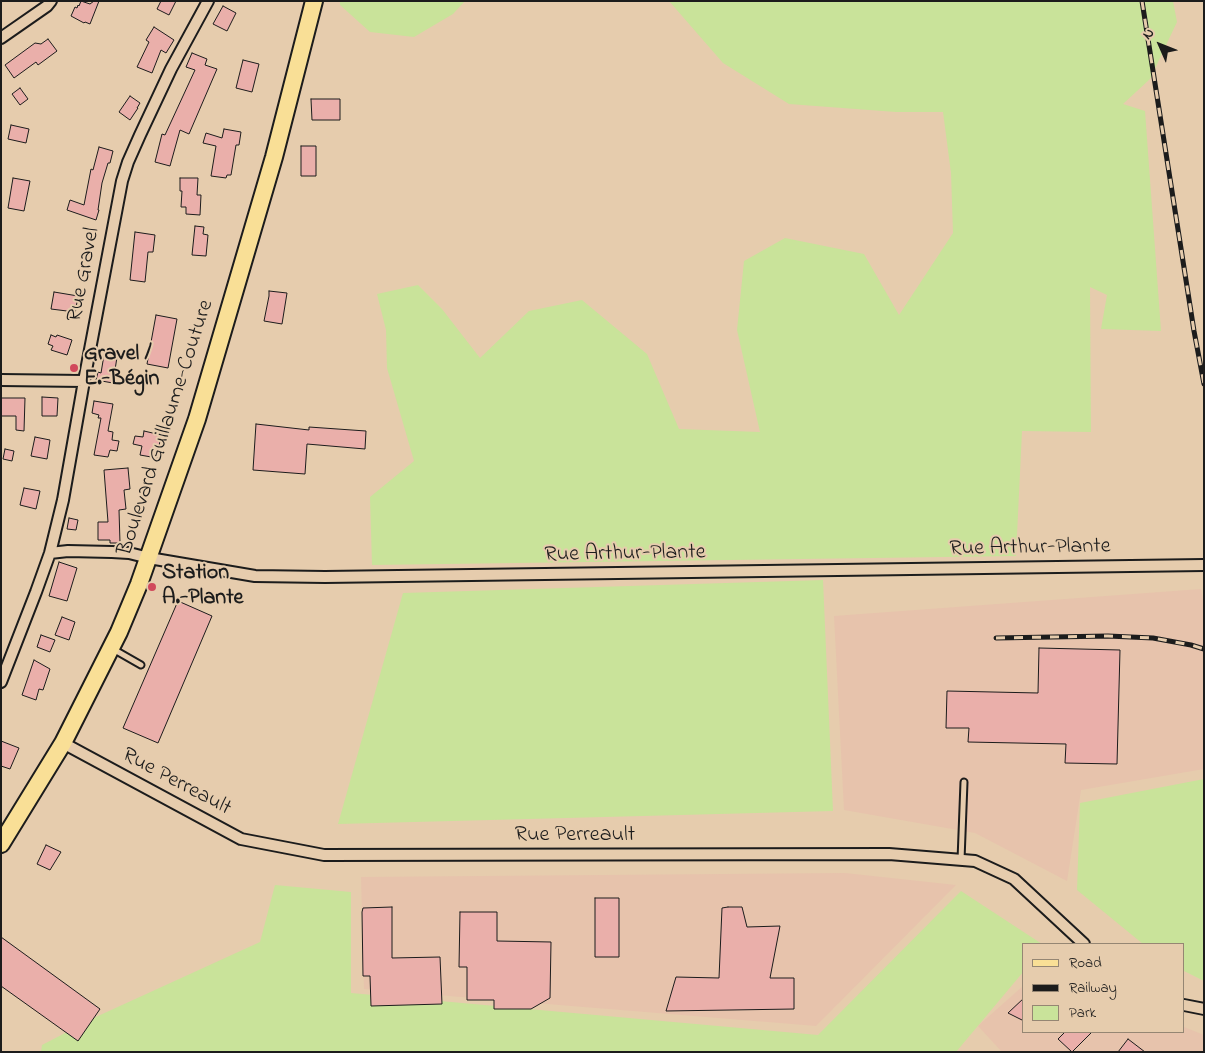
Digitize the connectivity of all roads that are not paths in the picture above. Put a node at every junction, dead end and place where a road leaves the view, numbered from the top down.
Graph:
1 (50, 1) edge
2 (208, 1) edge
3 (314, 1) edge
4 (1, 38) edge
5 (1, 380) edge
6 (84, 381) junction
7 (50, 553) junction
8 (149, 558) junction
9 (1204, 565) edge
10 (111, 648) junction
11 (141, 665) dead end
12 (1, 682) edge
13 (63, 743) junction
14 (964, 782) dead end
15 (1, 844) edge
16 (961, 860) junction
17 (1083, 943) edge
18 (1185, 1005) edge
19 (1204, 1009) edge

1 - 4 street
2 - 6 street, Rue Gravel
3 - 8 main road, Boulevard Guillaume-Couture
5 - 6 street
6 - 7 street, Rue Gravel
7 - 8 street, Rue Arthur-Plante
7 - 12 street, Rue Gravel
8 - 9 street, Rue Arthur-Plante
8 - 10 main road, Boulevard Guillaume-Couture
10 - 11 lane
10 - 13 main road, Boulevard Guillaume-Couture
13 - 15 main road, Boulevard Guillaume-Couture
13 - 16 street, Rue Perreault
14 - 16 lane
16 - 17 street, Rue Perreault
18 - 19 street

